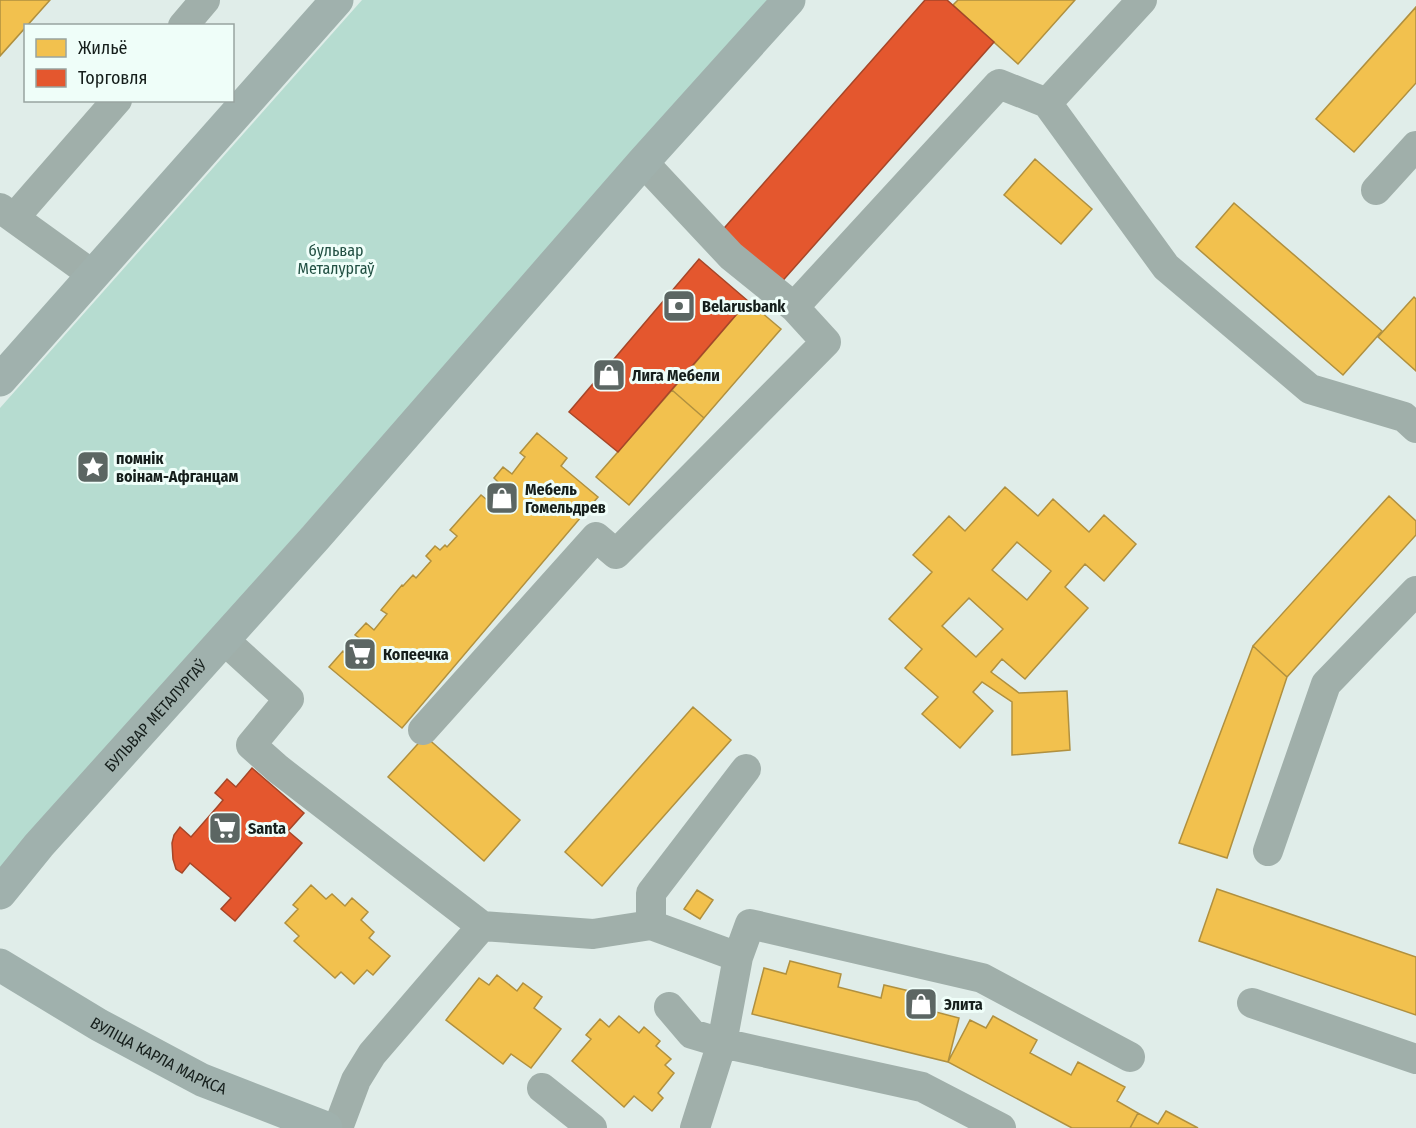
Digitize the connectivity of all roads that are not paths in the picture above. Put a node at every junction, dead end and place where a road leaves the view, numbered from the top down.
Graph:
1 (205, 0) edge
2 (337, 0) edge
3 (789, 0) edge
4 (1142, 0) edge
5 (185, 24) edge
6 (115, 102) edge
7 (1047, 103) junction
8 (1416, 146) edge
9 (643, 162) junction
10 (1376, 190) dead end
11 (7, 213) edge
12 (93, 275) junction
13 (794, 307) junction
14 (0, 380) edge
15 (1416, 428) edge
16 (1416, 591) edge
17 (224, 639) junction
18 (423, 730) dead end
19 (746, 769) dead end
20 (1268, 851) dead end
21 (0, 893) edge
22 (651, 925) junction
23 (482, 926) junction
24 (738, 957) junction
25 (0, 965) edge
26 (1252, 1003) dead end
27 (669, 1007) dead end
28 (722, 1043) junction
29 (1130, 1057) dead end
30 (1416, 1059) edge
31 (542, 1088) dead end
32 (326, 1128) edge
33 (338, 1128) edge
34 (592, 1128) edge
35 (695, 1128) edge
36 (1001, 1128) edge

1 - 5 lane
2 - 12 main road
3 - 9 main road, БУЛЬВАР МЕТАЛУРГАЎ
4 - 7 lane
6 - 11 lane
7 - 13 lane
7 - 15 lane
8 - 10 lane
9 - 13 lane
9 - 17 main road, БУЛЬВАР МЕТАЛУРГАЎ
11 - 12 lane
12 - 14 main road
13 - 18 lane
16 - 20 lane
17 - 21 main road, БУЛЬВАР МЕТАЛУРГАЎ
17 - 23 lane
19 - 22 lane
22 - 23 lane
22 - 24 lane
23 - 33 lane
24 - 28 lane
24 - 29 lane
25 - 32 main road, ВУЛІЦА КАРЛА МАРКСА
26 - 30 lane
27 - 28 lane
28 - 35 lane
28 - 36 lane
31 - 34 lane

